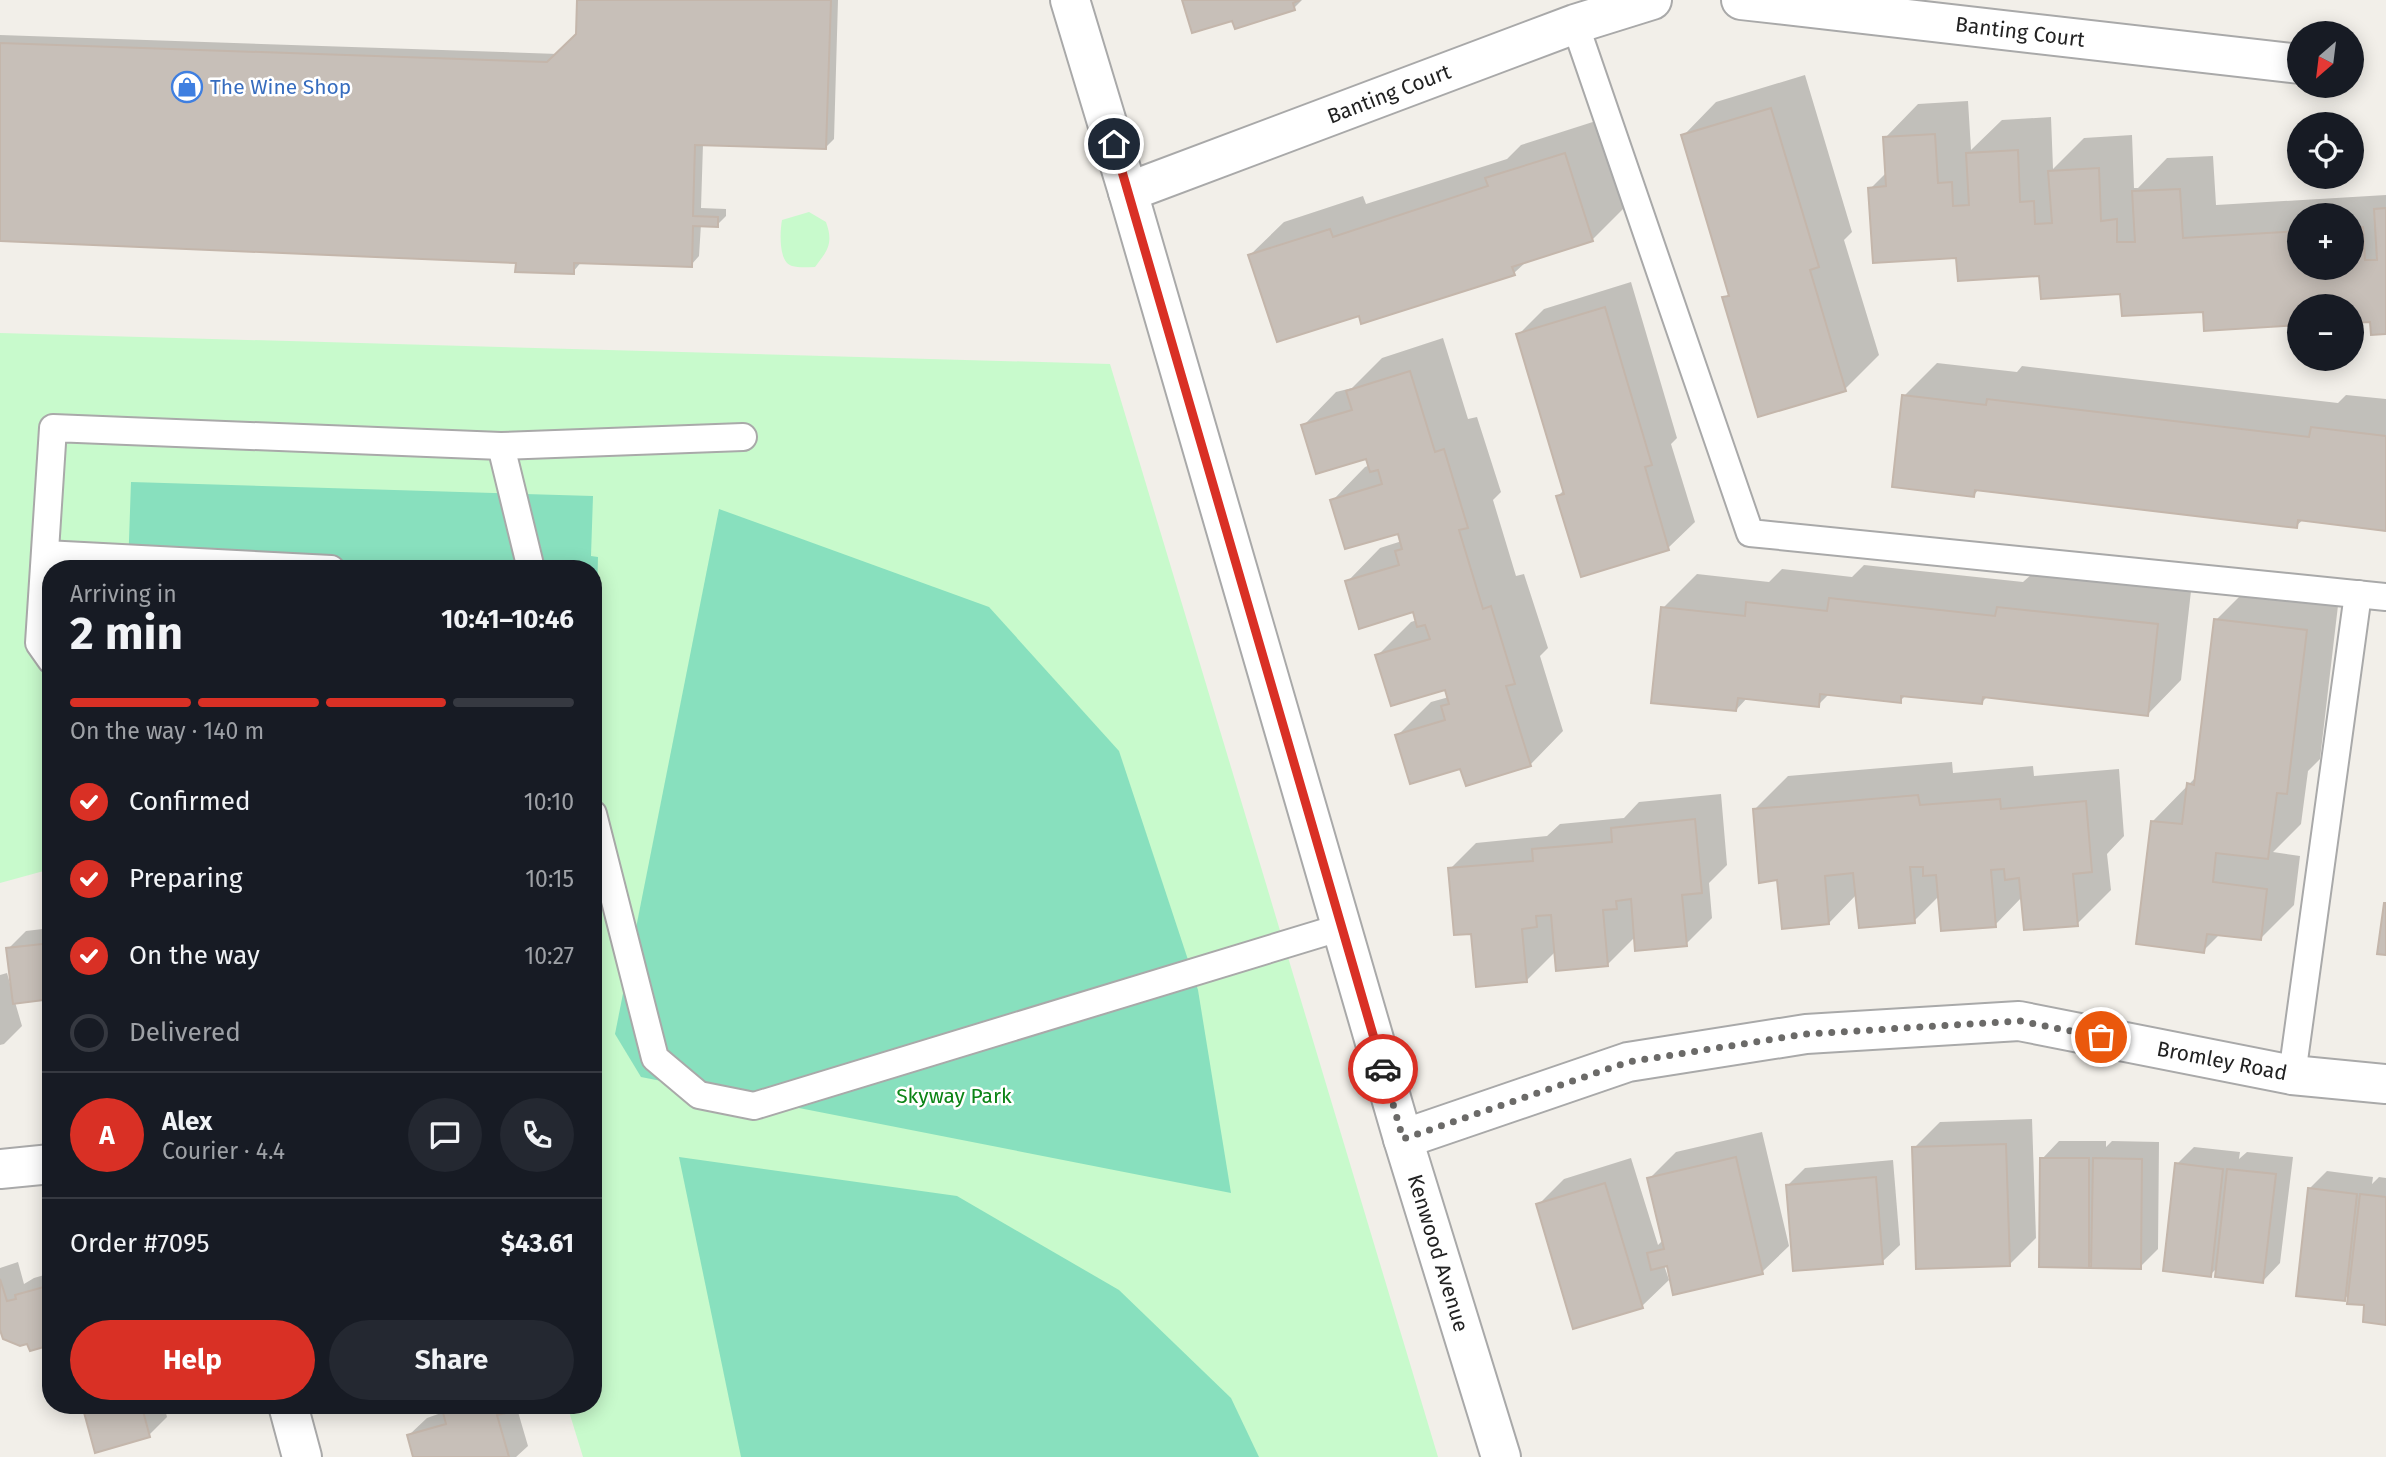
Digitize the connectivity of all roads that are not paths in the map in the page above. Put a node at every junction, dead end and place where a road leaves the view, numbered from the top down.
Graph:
1 (1070, 0) edge
2 (1652, 0) edge
3 (1741, 0) edge
4 (1576, 24) junction
5 (2287, 63) edge
6 (1128, 192) junction
7 (743, 438) dead end
8 (501, 446) junction
9 (45, 554) junction
10 (45, 560) edge
11 (159, 560) edge
12 (529, 560) edge
13 (2358, 594) junction
14 (2386, 597) edge
15 (42, 598) edge
16 (42, 647) edge
17 (602, 850) edge
18 (1342, 927) junction
19 (2292, 1075) junction
20 (2386, 1084) edge
21 (1403, 1139) junction
22 (42, 1165) edge
23 (0, 1169) edge
24 (290, 1414) edge
25 (302, 1457) edge
26 (1501, 1457) edge

1 - 6 street, Kenwood Avenue
2 - 4 street, Banting Court
3 - 5 street, Banting Court
4 - 6 street, Banting Court
4 - 13 lane
6 - 18 street, Kenwood Avenue
7 - 8 lane
8 - 9 lane
8 - 12 lane
9 - 10 lane
9 - 11 lane
13 - 14 lane
13 - 19 lane
15 - 16 lane
17 - 18 lane
18 - 21 street, Kenwood Avenue
19 - 20 street, Bromley Road
19 - 21 street, Bromley Road
21 - 26 street, Kenwood Avenue
22 - 23 street
24 - 25 street

